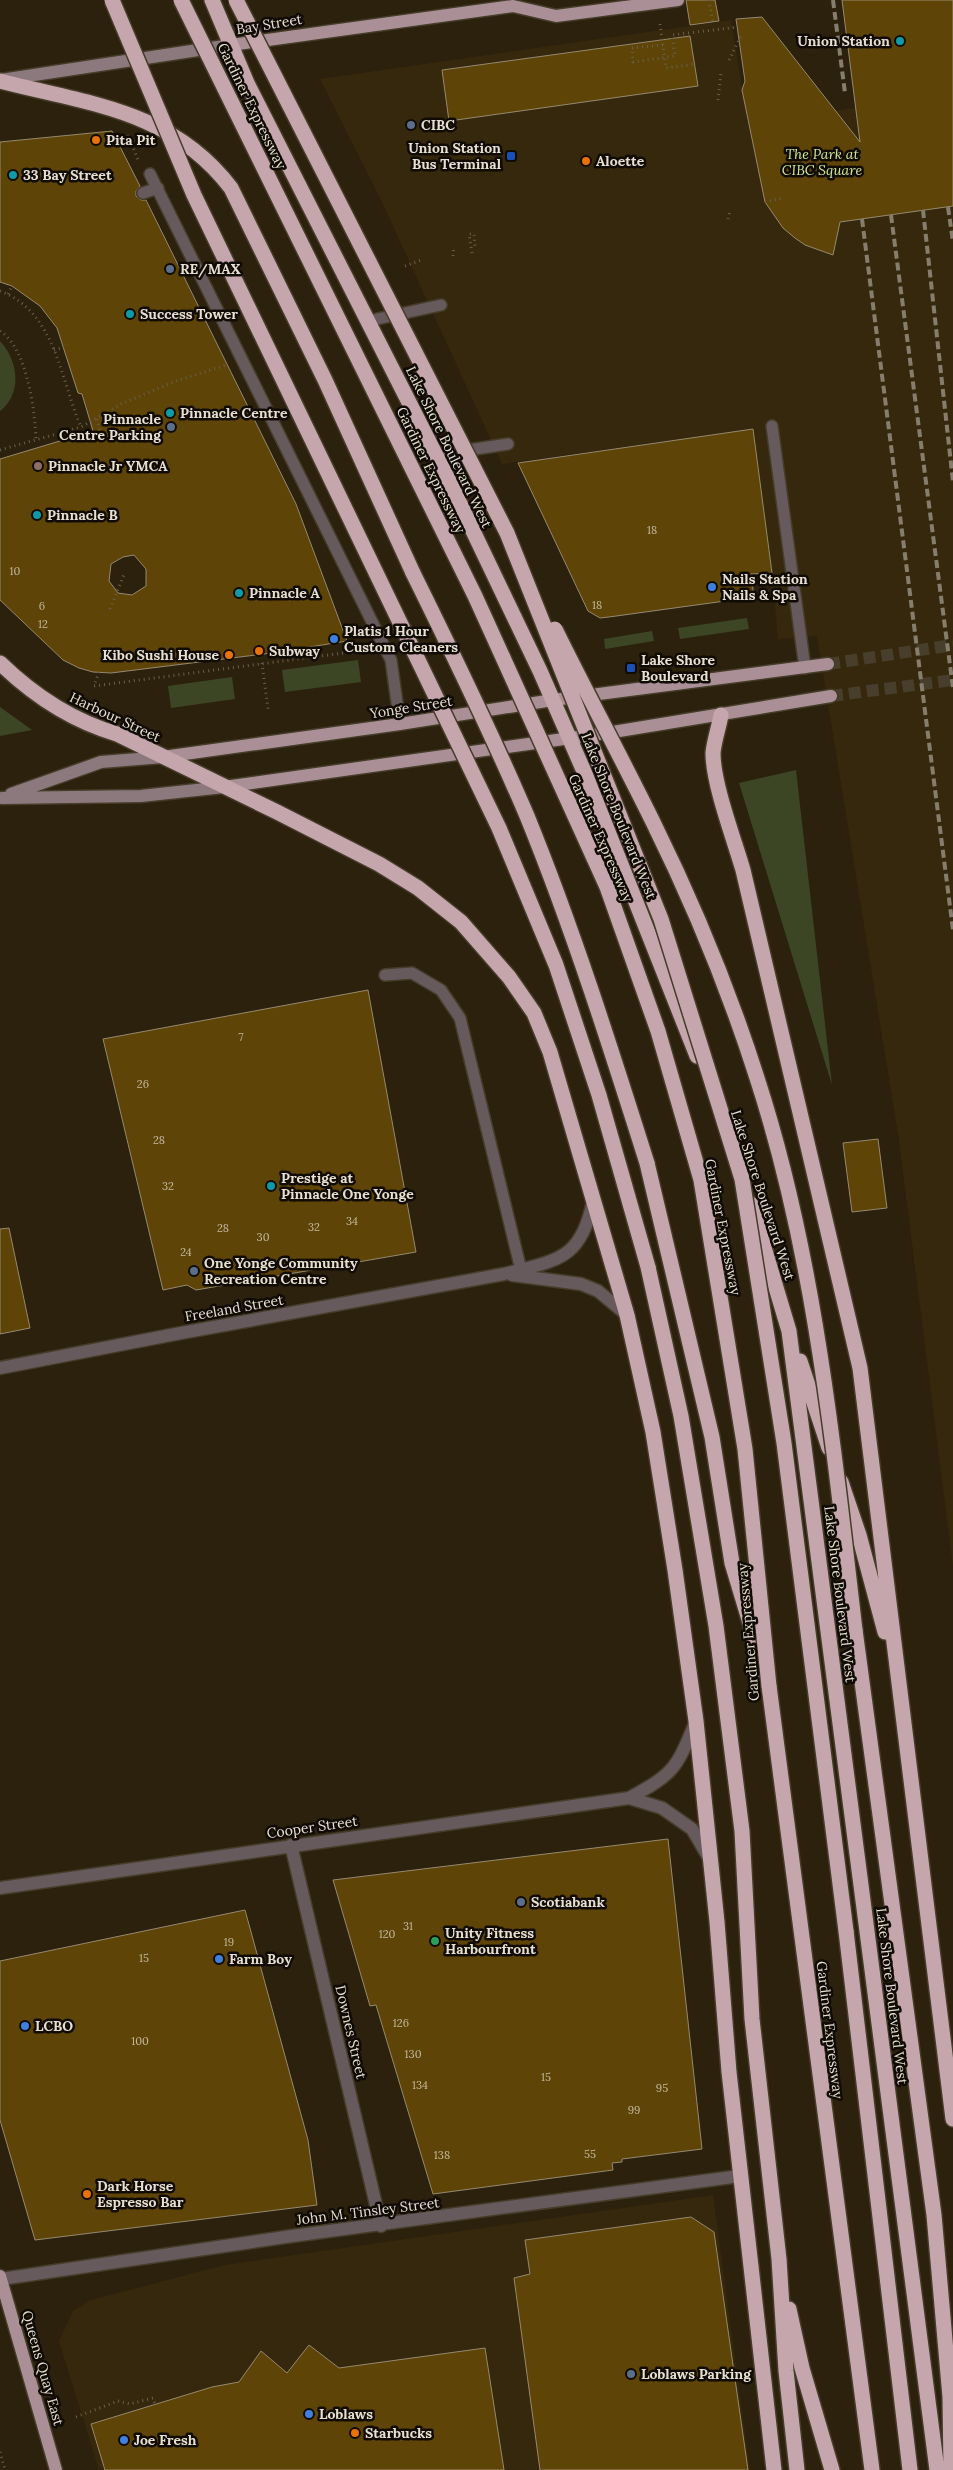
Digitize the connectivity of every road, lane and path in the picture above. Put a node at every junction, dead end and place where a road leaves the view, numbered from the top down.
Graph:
1 (112, 0) edge
2 (181, 0) edge
3 (236, 0) edge
4 (678, 0) edge
5 (709, 0) edge
6 (215, 2) edge
7 (518, 3) edge
8 (713, 22) dead end
9 (660, 24) dead end
10 (738, 27) dead end
11 (742, 34) dead end
12 (663, 44) junction
13 (231, 45) junction
14 (729, 60) dead end
15 (695, 64) dead end
16 (721, 73) dead end
17 (0, 80) edge
18 (718, 100) dead end
19 (150, 174) dead end
20 (158, 188) junction
21 (143, 193) dead end
22 (782, 198) dead end
23 (765, 202) dead end
24 (731, 214) dead end
25 (728, 219) dead end
26 (454, 246) dead end
27 (475, 247) dead end
28 (472, 253) dead end
29 (453, 256) dead end
30 (421, 260) dead end
31 (405, 266) dead end
32 (12, 286) dead end
33 (0, 291) edge
34 (8, 294) junction
35 (441, 305) dead end
36 (368, 321) junction
37 (0, 331) edge
38 (64, 347) dead end
39 (54, 350) junction
40 (231, 364) dead end
41 (97, 419) junction
42 (772, 426) dead end
43 (81, 427) junction
44 (101, 433) dead end
45 (36, 440) junction
46 (508, 444) dead end
47 (0, 450) edge
48 (436, 455) junction
49 (507, 533) junction
50 (125, 572) dead end
51 (110, 609) dead end
52 (370, 650) dead end
53 (0, 663) edge
54 (262, 663) junction
55 (828, 664) tunnel mouth
56 (805, 668) junction
57 (99, 672) dead end
58 (831, 696) tunnel mouth
59 (553, 700) junction
60 (268, 709) dead end
61 (721, 715) junction
62 (400, 724) junction
63 (569, 738) junction
64 (163, 757) junction
65 (224, 786) junction
66 (1, 798) edge
67 (385, 975) dead end
68 (594, 1197) junction
69 (521, 1270) junction
70 (504, 1274) junction
71 (627, 1315) junction
72 (789, 1331) junction
73 (0, 1368) edge
74 (769, 1686) junction
75 (900, 1690) junction
76 (696, 1721) junction
77 (629, 1798) junction
78 (291, 1844) junction
79 (710, 1860) junction
80 (0, 1888) edge
81 (953, 2119) edge
82 (740, 2176) junction
83 (381, 2226) junction
84 (779, 2259) junction
85 (1, 2277) edge
86 (951, 2400) edge
87 (155, 2404) dead end
88 (76, 2416) dead end
89 (0, 2452) edge
90 (5, 2470) edge
91 (56, 2470) edge
92 (774, 2470) edge
93 (797, 2470) edge
94 (832, 2470) edge
95 (872, 2470) edge
96 (910, 2470) edge
97 (937, 2470) edge
98 (951, 2470) edge

1 - 84 highway, bridge
2 - 74 highway, Gardiner Expressway, bridge
3 - 49 highway, Gardiner Expressway, bridge
4 - 7 main road, Bay Street
5 - 8 path, bridge
6 - 13 highway, Lake Shore Boulevard West
7 - 13 main road, Bay Street
9 - 12 path
10 - 12 path
11 - 14 path
12 - 15 path
13 - 17 main road, Bay Street
13 - 36 highway, Lake Shore Boulevard West
16 - 18 path
17 - 74 highway, bridge
19 - 20 lane
20 - 21 lane
20 - 62 lane
22 - 23 path
24 - 25 path
26 - 29 path
27 - 28 path
30 - 31 path
32 - 34 path
33 - 34 path
34 - 39 path
35 - 36 lane
36 - 48 highway, Lake Shore Boulevard West
37 - 45 path
38 - 39 path
39 - 43 path
40 - 41 path
41 - 43 path
41 - 44 path
42 - 56 lane
43 - 45 path
45 - 47 path
46 - 48 lane
48 - 59 highway, Lake Shore Boulevard West
49 - 86 highway, bridge
49 - 96 highway, Gardiner Expressway, bridge
50 - 51 path
52 - 54 path
53 - 64 highway, Harbour Street
54 - 57 path
54 - 60 path
55 - 56 main road, Yonge Street
56 - 59 main road, Yonge Street
58 - 61 main road, Yonge Street
59 - 62 main road, Yonge Street
59 - 63 highway, Lake Shore Boulevard West
61 - 63 main road, Yonge Street
61 - 75 highway
62 - 64 main road, Yonge Street
63 - 65 main road, Yonge Street
63 - 72 highway, Lake Shore Boulevard West
64 - 65 highway, Harbour Street
64 - 66 main road, Yonge Street
65 - 66 main road, Yonge Street
65 - 68 highway
67 - 69 lane
68 - 69 street, Freeland Street
68 - 71 highway
69 - 70 street, Freeland Street
70 - 71 street, Freeland Street
70 - 73 street, Freeland Street
71 - 76 highway
72 - 75 highway
72 - 97 highway, Lake Shore Boulevard West
74 - 95 highway, Gardiner Expressway
75 - 81 highway
76 - 77 street, Cooper Street
76 - 79 highway
77 - 78 street, Cooper Street
77 - 79 street, Cooper Street
78 - 80 street, Cooper Street
78 - 83 street, Downes Street
79 - 82 highway
82 - 83 street, John M. Tinsley Street
82 - 92 highway
83 - 85 street, John M. Tinsley Street
84 - 93 highway
84 - 94 highway
85 - 91 main road, Queens Quay East
86 - 98 highway
87 - 88 path
89 - 90 path

